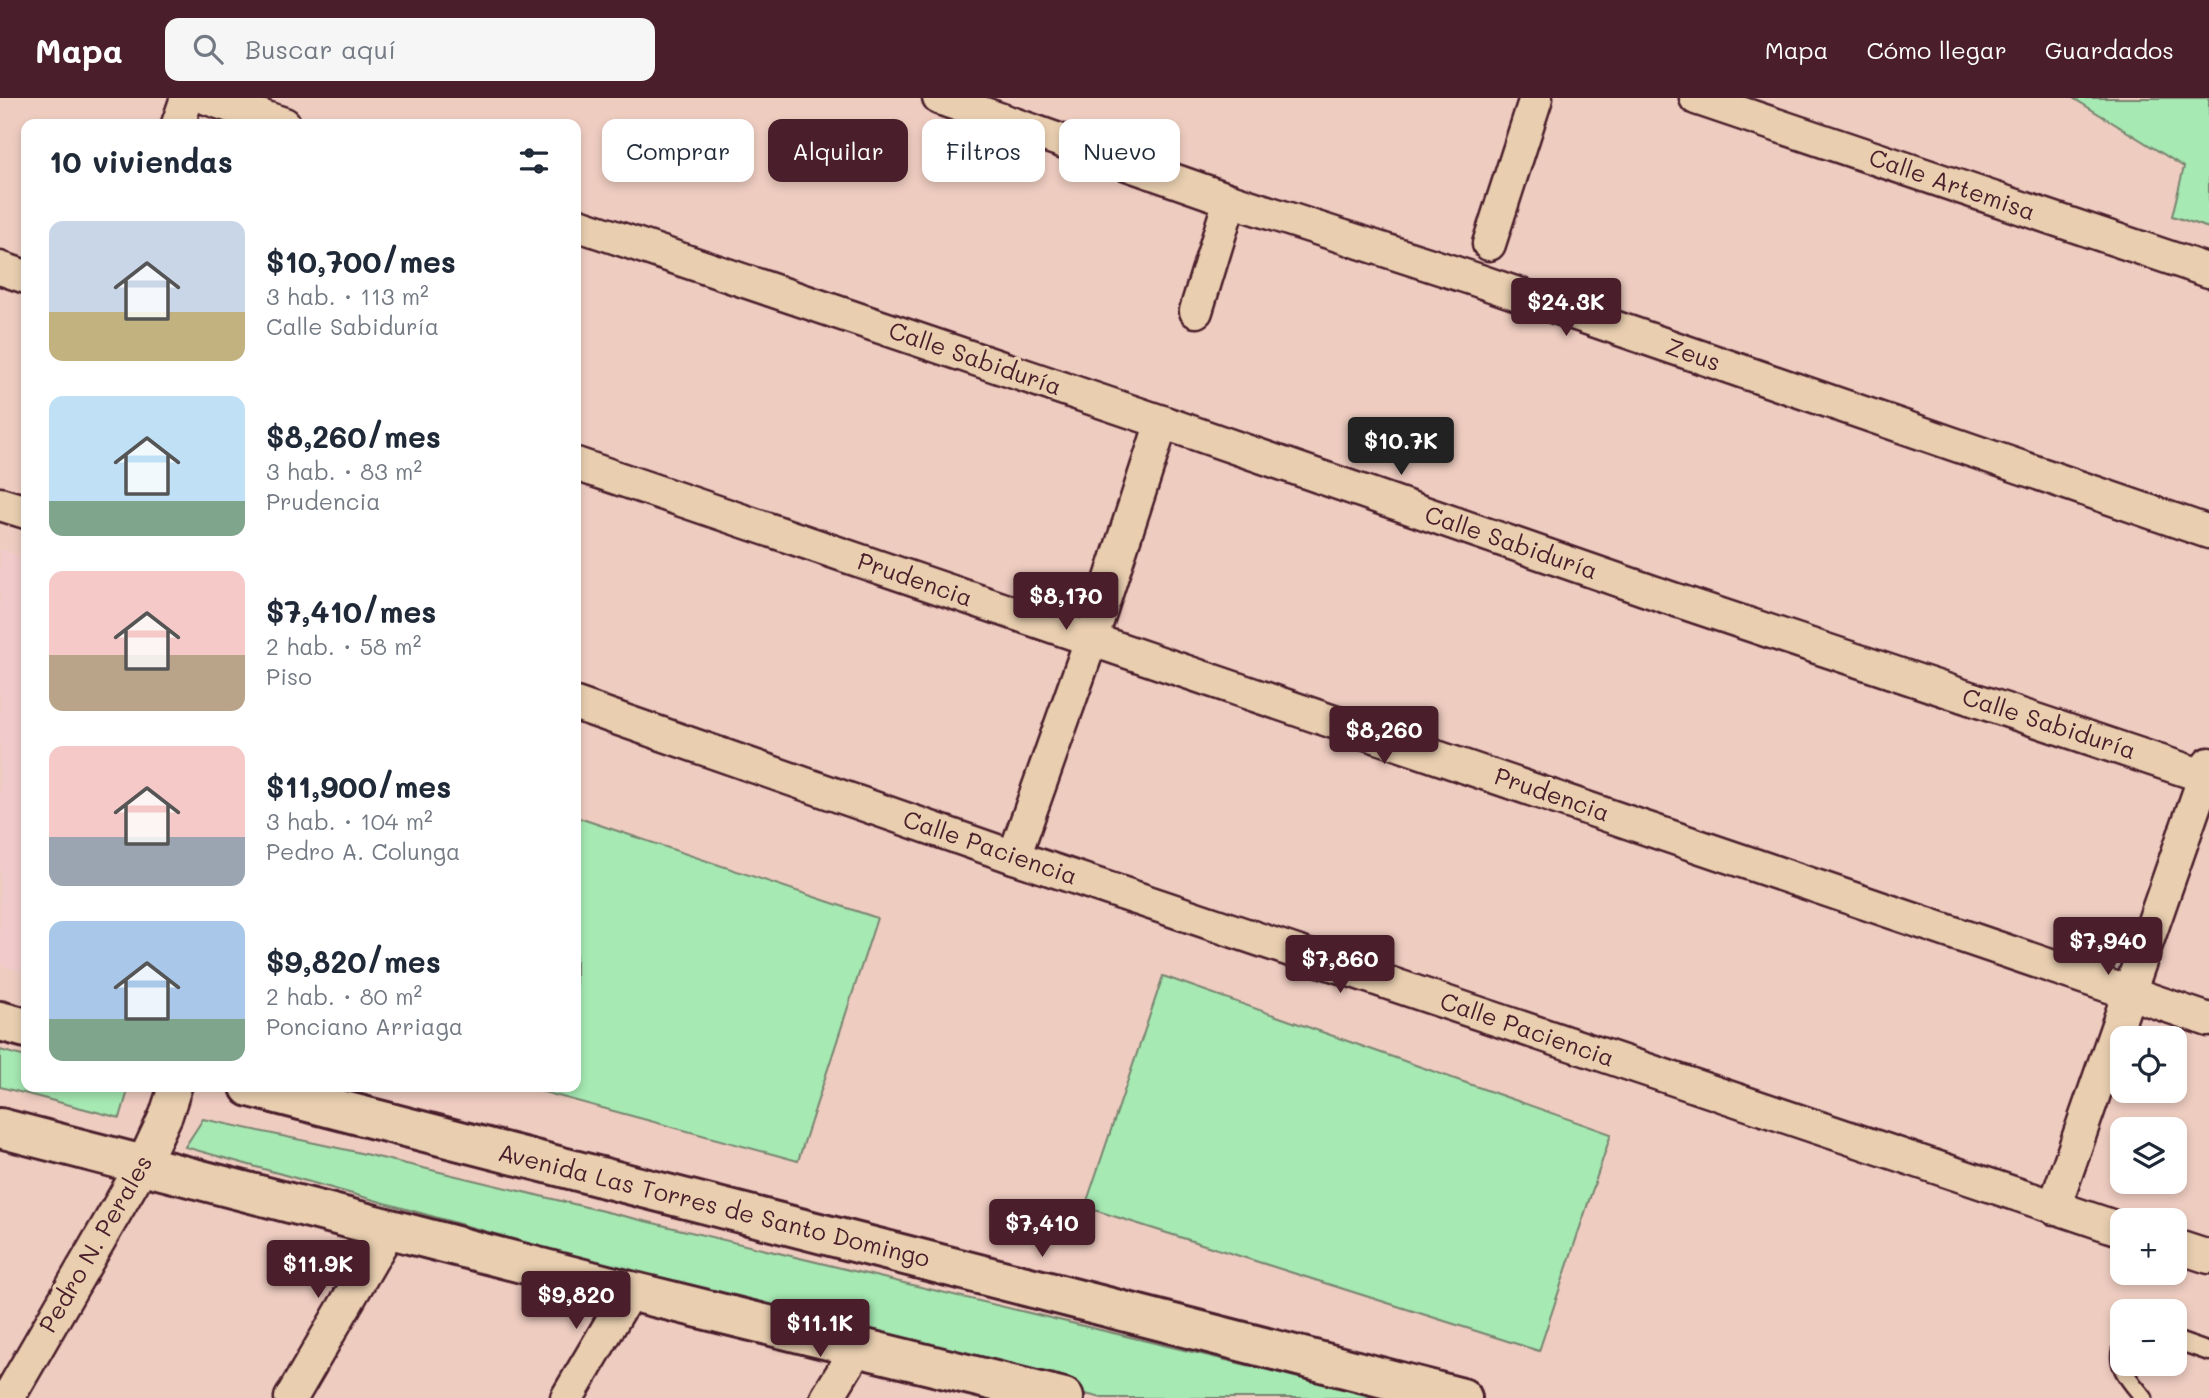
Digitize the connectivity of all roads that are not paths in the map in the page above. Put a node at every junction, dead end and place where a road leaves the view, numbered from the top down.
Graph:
1 (187, 98) edge
2 (207, 98) edge
3 (939, 98) edge
4 (1536, 98) edge
5 (1696, 98) edge
6 (180, 119) edge
7 (269, 119) edge
8 (1230, 200) junction
9 (581, 226) edge
10 (1489, 244) dead end
11 (0, 268) edge
12 (2209, 271) edge
13 (21, 275) edge
14 (1196, 312) dead end
15 (1162, 422) junction
16 (581, 466) edge
17 (0, 504) edge
18 (21, 510) edge
19 (2209, 532) edge
20 (1091, 640) junction
21 (581, 706) edge
22 (2208, 773) edge
23 (1014, 857) junction
24 (2130, 992) junction
25 (2209, 1020) edge
26 (0, 1021) edge
27 (21, 1027) edge
28 (173, 1092) edge
29 (269, 1092) edge
30 (0, 1128) edge
31 (142, 1167) junction
32 (2054, 1208) junction
33 (2110, 1226) edge
34 (390, 1228) junction
35 (2187, 1251) edge
36 (2209, 1257) edge
37 (631, 1291) junction
38 (2187, 1344) edge
39 (858, 1347) junction
40 (2209, 1352) edge
41 (2127, 1376) edge
42 (8, 1398) edge
43 (290, 1398) edge
44 (566, 1398) edge
45 (827, 1398) edge
46 (1064, 1398) edge
47 (1462, 1398) edge
48 (2144, 1398) edge

1 - 6 street
2 - 7 street
3 - 8 street, Zeus
4 - 10 street
5 - 12 street, Calle Artemisa
8 - 14 street
8 - 19 street, Zeus
9 - 15 street, Calle Sabiduría
11 - 13 street
15 - 20 street
15 - 22 street, Calle Sabiduría
16 - 20 street, Prudencia
17 - 18 street
20 - 23 street
20 - 24 street, Prudencia
21 - 23 street, Calle Paciencia
22 - 24 street
23 - 32 street, Calle Paciencia
24 - 25 street, Prudencia
24 - 32 street
26 - 27 street
28 - 31 street, Pedro N. Perales
29 - 47 street, Avenida Las Torres de Santo Domingo
30 - 31 street
31 - 34 street
31 - 42 street, Pedro N. Perales
32 - 33 street, Calle Paciencia
34 - 37 street
34 - 43 street
35 - 36 street
37 - 39 street
37 - 44 street
38 - 40 lane
39 - 45 street
39 - 46 street
41 - 48 lane

